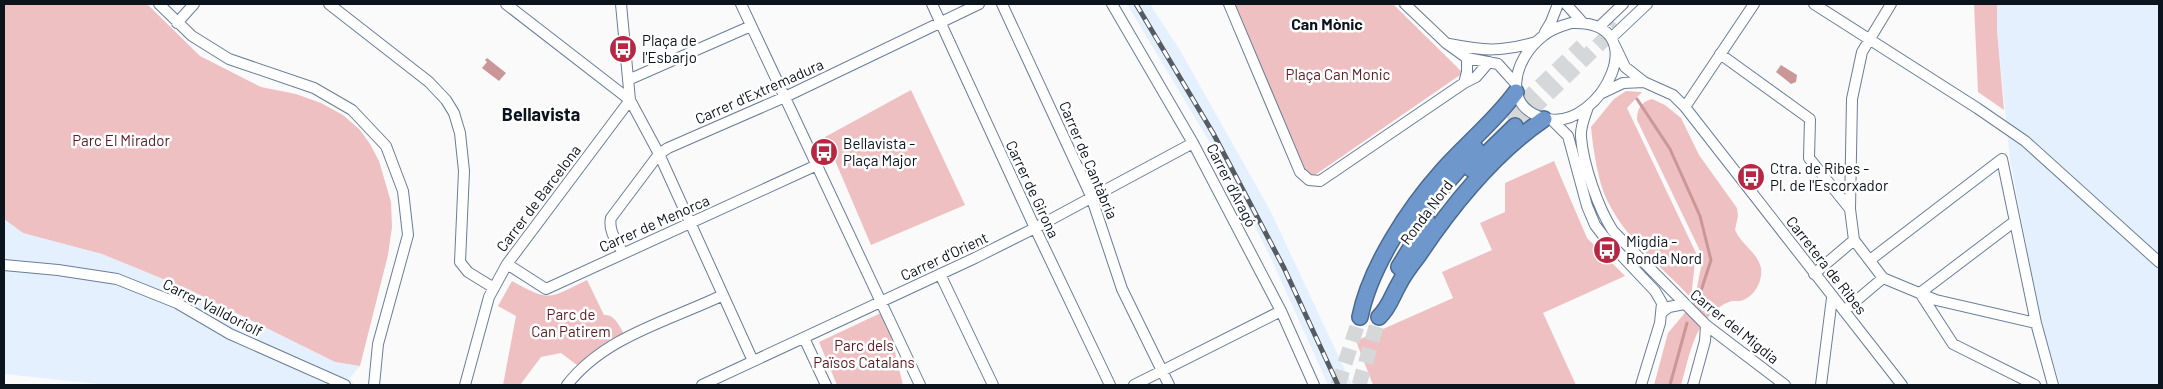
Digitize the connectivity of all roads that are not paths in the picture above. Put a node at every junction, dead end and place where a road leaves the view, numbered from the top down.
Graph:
1 (159, 4) edge
2 (194, 4) edge
3 (329, 4) edge
4 (506, 4) edge
5 (621, 4) edge
6 (741, 4) edge
7 (932, 4) edge
8 (979, 4) edge
9 (1002, 4) edge
10 (1112, 4) edge
11 (1229, 4) edge
12 (1405, 4) edge
13 (1558, 4) edge
14 (1566, 4) edge
15 (1623, 4) edge
16 (1647, 4) edge
17 (1754, 4) edge
18 (1814, 4) edge
19 (1892, 4) edge
20 (940, 22) junction
21 (1582, 22) junction
22 (178, 23) junction
23 (751, 26) junction
24 (1600, 26) junction
25 (1540, 39) junction
26 (1870, 39) junction
27 (1613, 42) junction
28 (1446, 43) junction
29 (1720, 54) junction
30 (1467, 58) junction
31 (1489, 62) junction
32 (628, 80) junction
33 (1644, 82) junction
34 (1464, 83) junction
35 (1516, 88) junction
36 (1601, 94) junction
37 (785, 97) junction
38 (630, 100) junction
39 (1588, 107) junction
40 (1685, 107) junction
41 (1548, 119) junction
42 (1193, 142) junction
43 (658, 154) junction
44 (817, 165) junction
45 (1091, 196) junction
46 (1850, 209) junction
47 (2015, 221) junction
48 (690, 223) junction
49 (1035, 228) junction
50 (1854, 240) junction
51 (624, 253) junction
52 (1870, 260) junction
53 (2159, 262) edge
54 (507, 264) junction
55 (4, 265) edge
56 (940, 274) junction
57 (1814, 274) junction
58 (1883, 278) junction
59 (494, 288) junction
60 (1920, 293) junction
61 (723, 295) junction
62 (1832, 298) junction
63 (881, 302) junction
64 (1684, 304) junction
65 (1661, 308) junction
66 (1844, 311) junction
67 (1281, 312) junction
68 (2036, 323) junction
69 (1706, 325) junction
70 (804, 338) junction
71 (754, 361) junction
72 (1163, 372) junction
73 (714, 383) edge
74 (345, 385) edge
75 (364, 385) edge
76 (374, 385) edge
77 (465, 385) edge
78 (567, 385) edge
79 (702, 385) edge
80 (826, 385) edge
81 (920, 385) edge
82 (993, 385) edge
83 (1110, 385) edge
84 (1134, 385) edge
85 (1169, 385) edge
86 (1314, 385) edge
87 (1641, 385) edge
88 (1693, 385) edge
89 (1785, 385) edge
90 (1822, 385) edge
91 (1902, 385) edge
92 (2035, 385) edge
93 (2052, 385) edge

1 - 22 street
2 - 22 street
3 - 59 street
4 - 38 street
5 - 32 street
6 - 23 street
7 - 20 street, Carrer de Girona
8 - 20 street, Carrer d'Extremadura
9 - 45 street, Carrer de Cantàbria
10 - 42 street, Carrer d'Aragó
11 - 34 street
12 - 28 street
13 - 25 street
14 - 21 street
15 - 24 street
16 - 27 street
17 - 29 street
18 - 26 street
19 - 26 street
20 - 37 street, Carrer d'Extremadura
20 - 49 street, Carrer de Girona
21 - 24 street
21 - 25 street
22 - 76 street
23 - 32 street
23 - 37 street
24 - 27 street
25 - 28 street
25 - 35 street
26 - 46 street
26 - 53 street
27 - 33 street, Carretera de Ribes
27 - 36 street
28 - 30 street
29 - 40 street
29 - 46 street
30 - 31 street
30 - 34 street
31 - 34 street
31 - 35 street
32 - 38 street
33 - 36 street, Carretera de Ribes
33 - 40 street, Carretera de Ribes
35 - 41 street
35 - 41 highway, Ronda Nord
36 - 39 street
37 - 43 street, Carrer d'Extremadura
37 - 44 street
38 - 43 street
38 - 54 street, Carrer de Barcelona
39 - 41 street
39 - 64 street, Carrer del Migdia
40 - 57 street, Carretera de Ribes
41 - 65 street
42 - 45 street, Carrer d'Orient
42 - 67 street, Carrer d'Aragó
43 - 48 street
43 - 51 street, Carrer d'Extremadura
44 - 48 street, Carrer de Menorca
44 - 63 street
45 - 49 street, Carrer d'Orient
45 - 72 street, Carrer de Cantàbria
46 - 50 street
47 - 52 street
47 - 60 street
47 - 68 street
48 - 51 street, Carrer de Menorca
48 - 61 street
49 - 56 street, Carrer d'Orient
49 - 83 street, Carrer de Girona
50 - 52 street
50 - 57 street
51 - 54 street, Carrer de Menorca
52 - 58 street
54 - 59 street, Carrer de Barcelona
55 - 74 street, Carrer Valldoriolf
56 - 63 street, Carrer d'Orient
56 - 82 street
57 - 62 street, Carretera de Ribes
58 - 60 street
58 - 66 street
59 - 77 street, Carrer de Barcelona
60 - 68 street
60 - 92 street
61 - 71 street
61 - 78 street
62 - 66 street, Carretera de Ribes
62 - 90 street
63 - 70 street, Carrer d'Orient
63 - 81 street
64 - 65 street
64 - 69 street, Carrer del Migdia
65 - 87 street
66 - 91 street, Carretera de Ribes
67 - 72 street
67 - 86 street, Carrer d'Aragó
68 - 93 street
69 - 88 street
69 - 89 street, Carrer del Migdia
70 - 71 street, Carrer d'Orient
70 - 80 street
71 - 73 street, Carrer d'Orient
72 - 84 street
72 - 85 street, Carrer de Cantàbria
73 - 79 street, Carrer d'Orient
75 - 76 street

